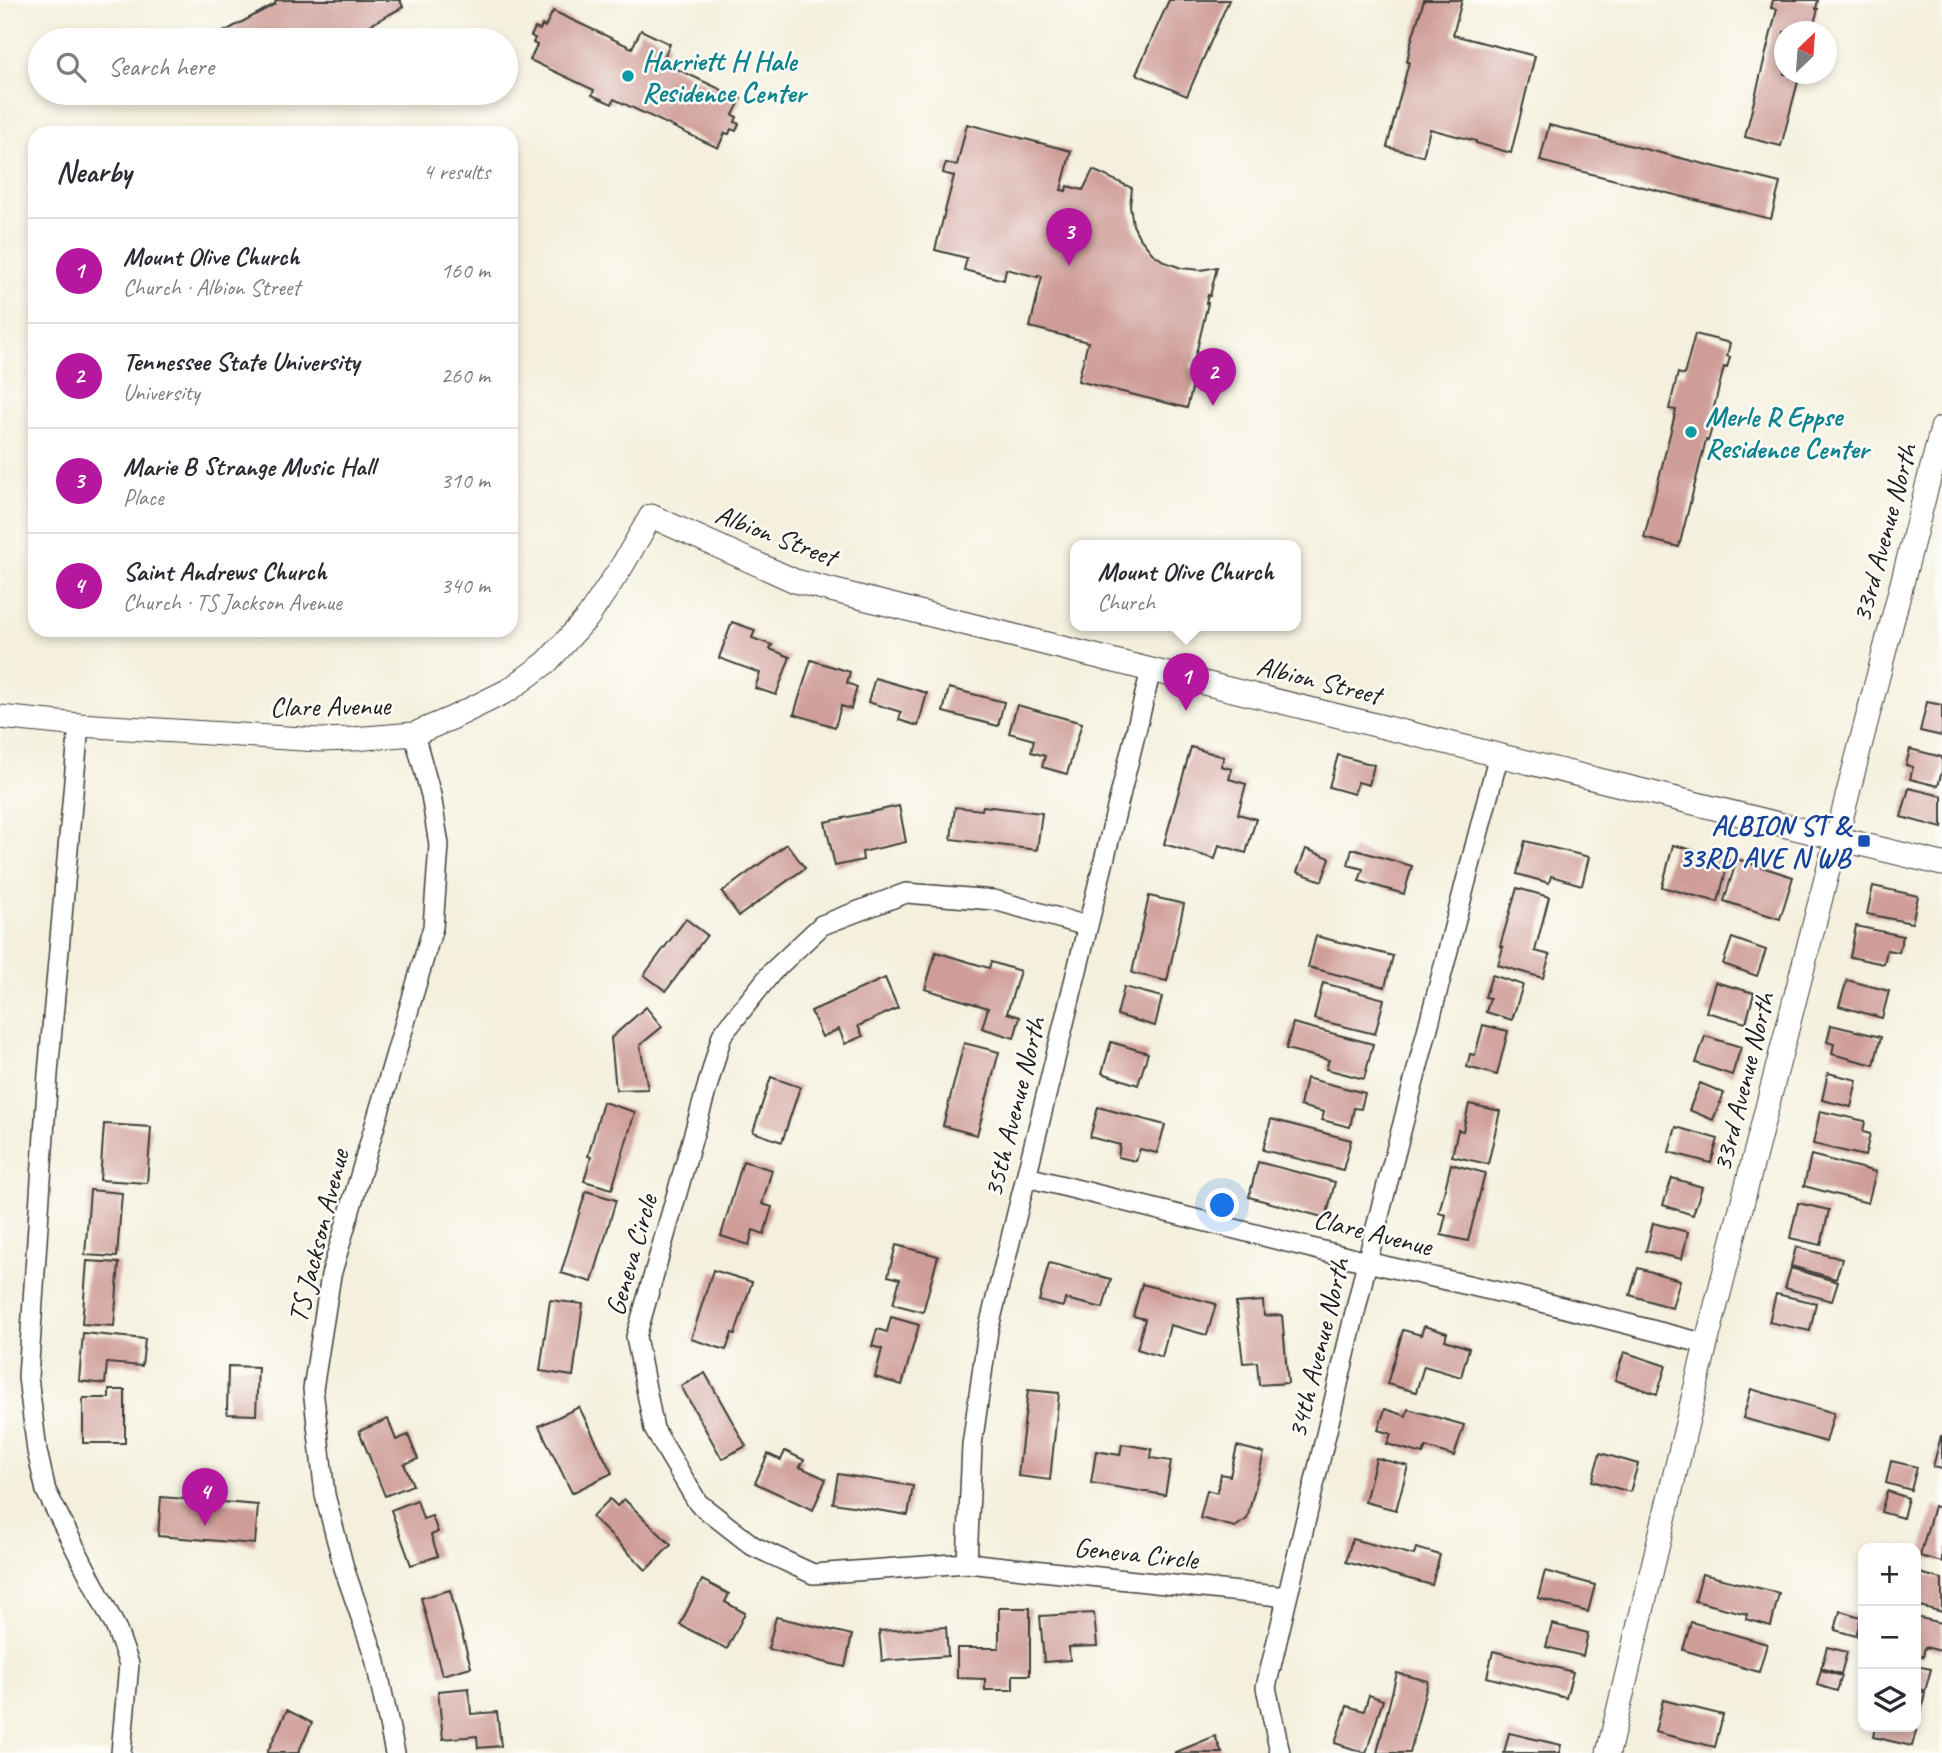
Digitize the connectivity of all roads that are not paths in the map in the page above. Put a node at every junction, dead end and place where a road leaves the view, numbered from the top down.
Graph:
1 (1942, 428) edge
2 (651, 516) joint
3 (1151, 670) junction
4 (0, 717) edge
5 (79, 725) junction
6 (414, 734) junction
7 (1499, 754) junction
8 (1836, 838) junction
9 (1942, 864) edge
10 (1087, 926) junction
11 (1027, 1177) junction
12 (1367, 1262) junction
13 (1706, 1344) junction
14 (967, 1563) junction
15 (1287, 1597) junction
16 (121, 1753) edge
17 (395, 1753) edge
18 (1280, 1753) edge
19 (1608, 1753) edge

1 - 8 street, 33rd Avenue North
2 - 3 street, Albion Street
2 - 6 street, Clare Avenue
3 - 7 street, Albion Street
3 - 10 street, 35th Avenue North
4 - 5 street, Clare Avenue
5 - 6 street, Clare Avenue
5 - 16 street
6 - 17 street, TS Jackson Avenue
7 - 8 street, Albion Street
7 - 12 street, 34th Avenue North
8 - 9 street, Albion Street
8 - 13 street, 33rd Avenue North
10 - 11 street, 35th Avenue North
10 - 14 street, Geneva Circle
11 - 12 street, Clare Avenue
11 - 14 street, 35th Avenue North
12 - 13 street, Clare Avenue
12 - 15 street, 34th Avenue North
13 - 19 street, 33rd Avenue North
14 - 15 street, Geneva Circle
15 - 18 street, 34th Avenue North

